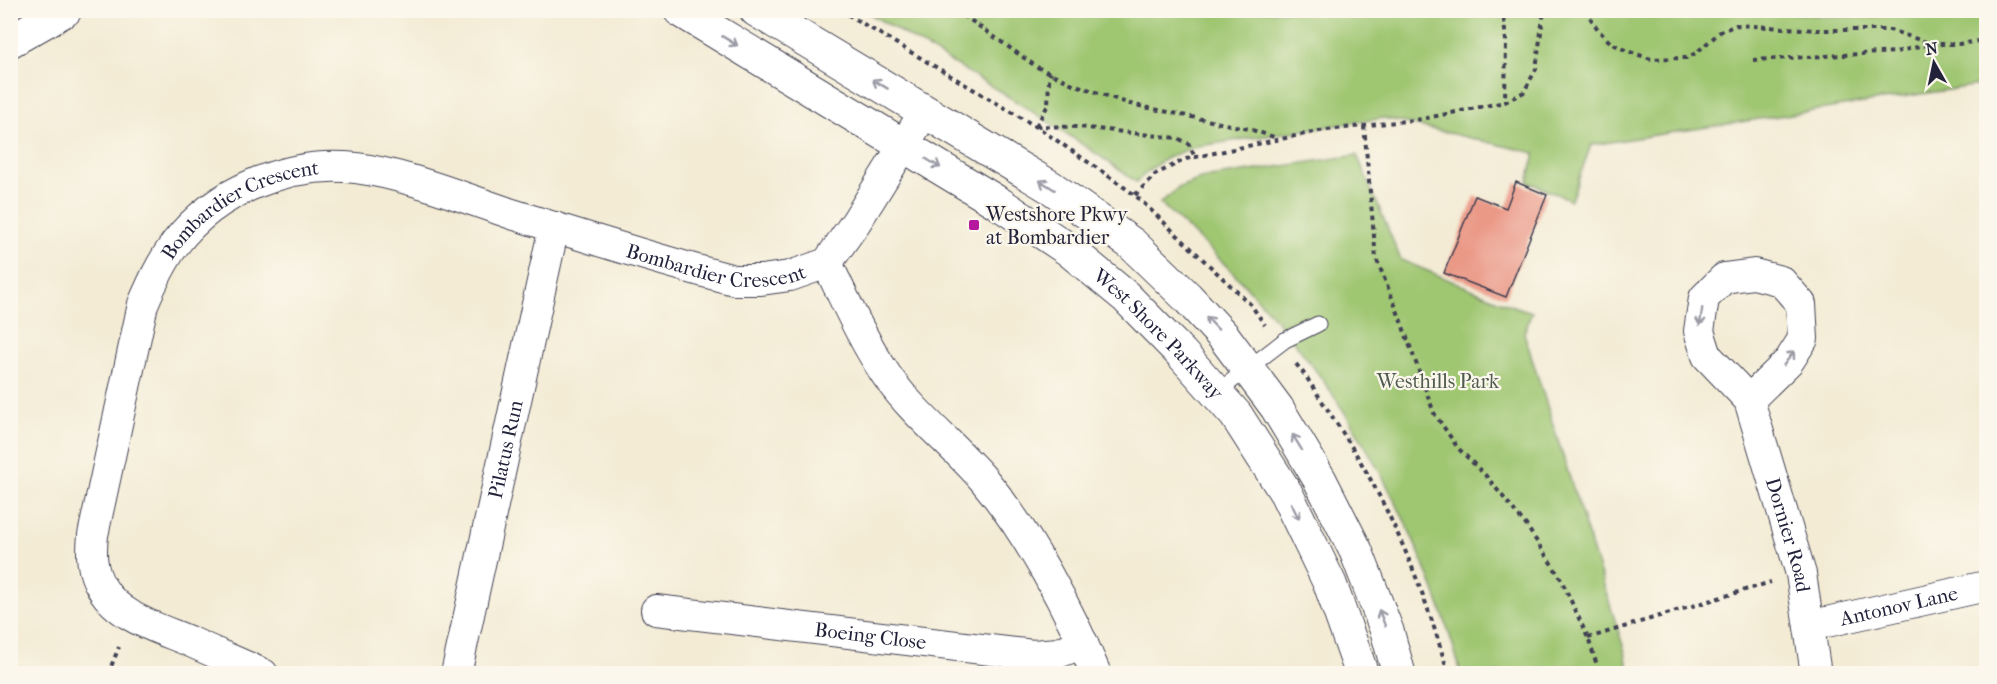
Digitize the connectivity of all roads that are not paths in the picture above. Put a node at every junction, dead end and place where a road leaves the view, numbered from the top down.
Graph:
1 (65, 10) edge
2 (680, 10) edge
3 (756, 10) edge
4 (10, 41) edge
5 (925, 111) junction
6 (904, 145) junction
7 (554, 227) junction
8 (827, 263) junction
9 (1318, 324) dead end
10 (1248, 369) junction
11 (1216, 393) junction
12 (1749, 400) dead end
13 (1986, 586) edge
14 (656, 610) dead end
15 (1809, 626) junction
16 (1083, 643) junction
17 (263, 674) edge
18 (456, 674) edge
19 (1096, 674) edge
20 (1362, 674) edge
21 (1399, 674) edge
22 (1816, 674) edge

1 - 4 main road
2 -> 6 main road, West Shore Parkway
5 -> 3 main road, West Shore Parkway
5 - 6 street, Bombardier Crescent
10 -> 5 main road, West Shore Parkway
6 - 8 street, Bombardier Crescent
6 -> 11 main road, West Shore Parkway
7 - 8 street, Bombardier Crescent
7 - 17 street, Bombardier Crescent
7 - 18 street, Pilatus Run
8 - 16 street, Bombardier Crescent
9 - 10 lane
10 - 11 lane
21 -> 10 main road, West Shore Parkway
11 -> 20 main road, West Shore Parkway
12 - 15 street, Dornier Road
13 - 15 street, Antonov Lane
14 - 16 street, Boeing Close
15 - 22 street, Dornier Road
16 - 19 street, Bombardier Crescent

